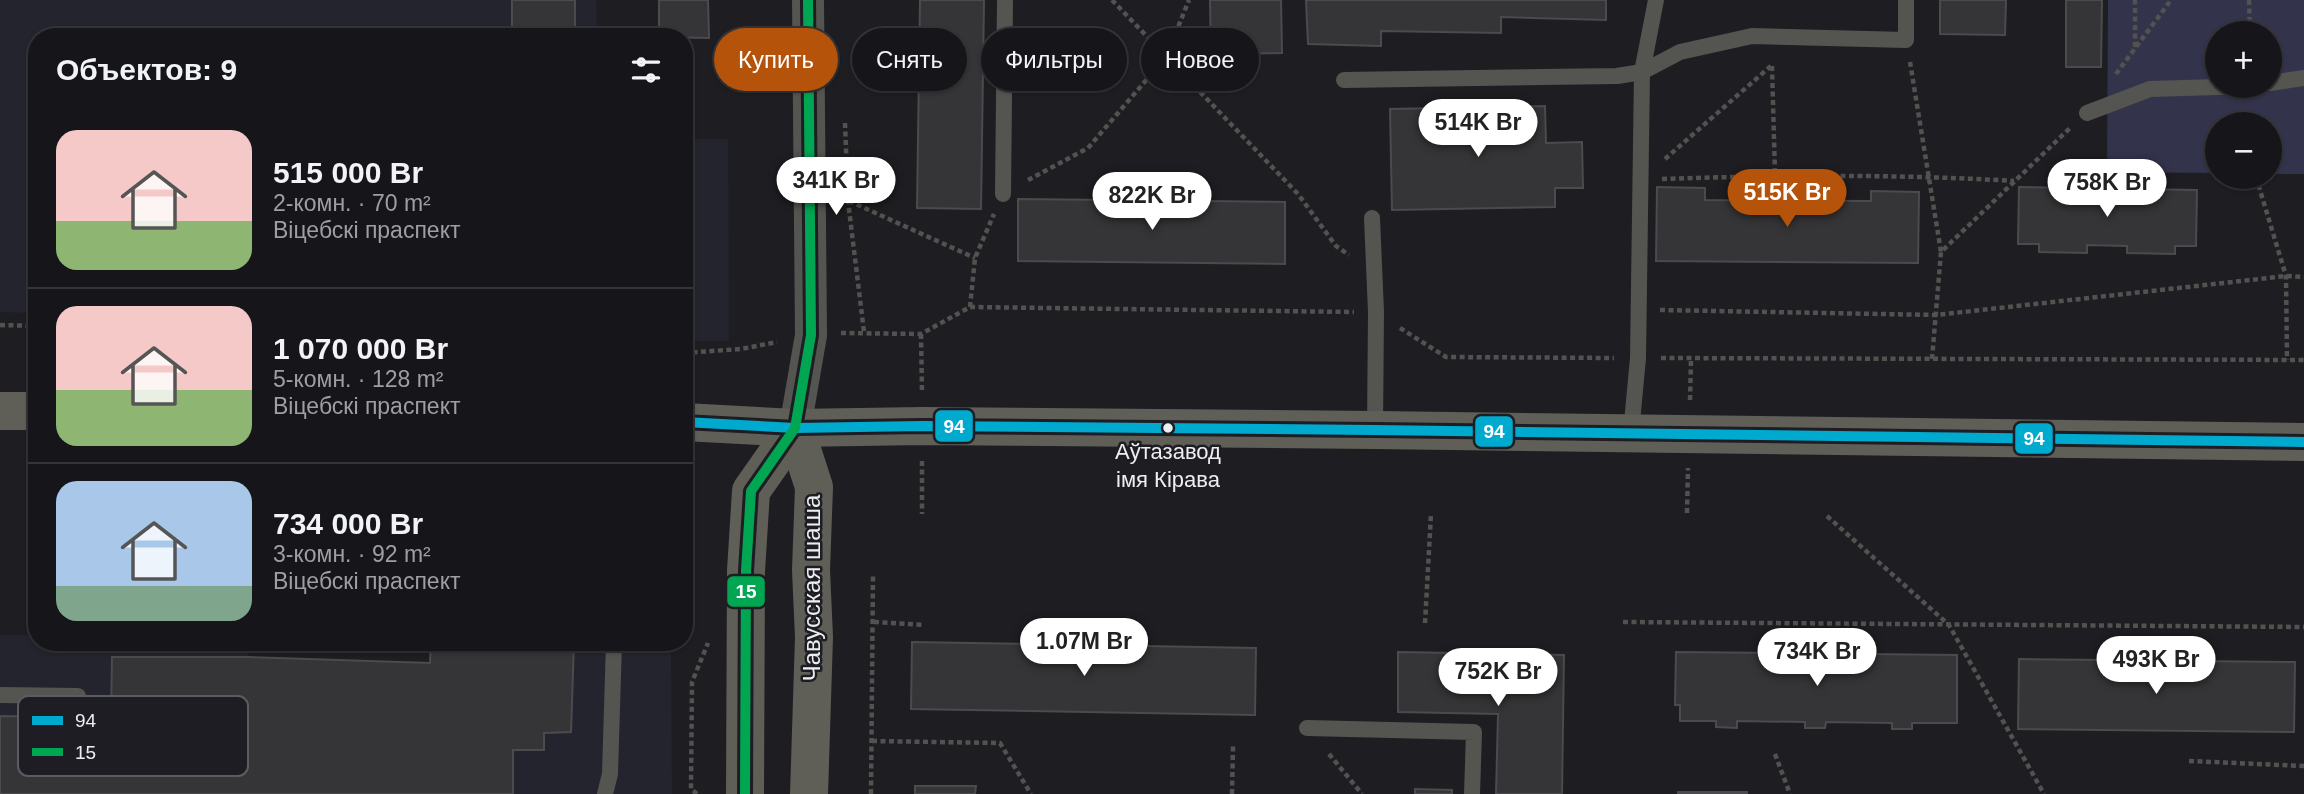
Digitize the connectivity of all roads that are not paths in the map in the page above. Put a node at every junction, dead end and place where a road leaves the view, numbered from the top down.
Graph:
1 (808, 0) edge
2 (1005, 0) edge
3 (1656, 0) edge
4 (1906, 0) edge
5 (1642, 72) junction
6 (2304, 78) edge
7 (1344, 80) dead end
8 (2282, 81) edge
9 (2205, 87) edge
10 (2087, 113) road end
11 (1003, 194) road end
12 (1372, 218) dead end
13 (0, 411) edge
14 (28, 411) edge
15 (693, 422) edge
16 (795, 428) junction
17 (1374, 430) junction
18 (1631, 434) junction
19 (2304, 442) edge
20 (614, 651) edge
21 (0, 695) edge
22 (78, 696) dead end
23 (1307, 728) road end
24 (605, 794) edge
25 (745, 794) edge
26 (809, 794) edge
27 (1472, 794) edge

1 - 16 street
2 - 11 lane
3 - 5 lane
4 - 5 lane
5 - 7 lane
5 - 18 lane
6 - 8 lane
9 - 10 lane
12 - 17 lane
13 - 14 main road
15 - 16 main road
16 - 17 main road
16 - 25 main road
16 - 26 main road, Чавусская шаша
17 - 18 main road
18 - 19 main road
20 - 24 lane
21 - 22 lane
23 - 27 lane

